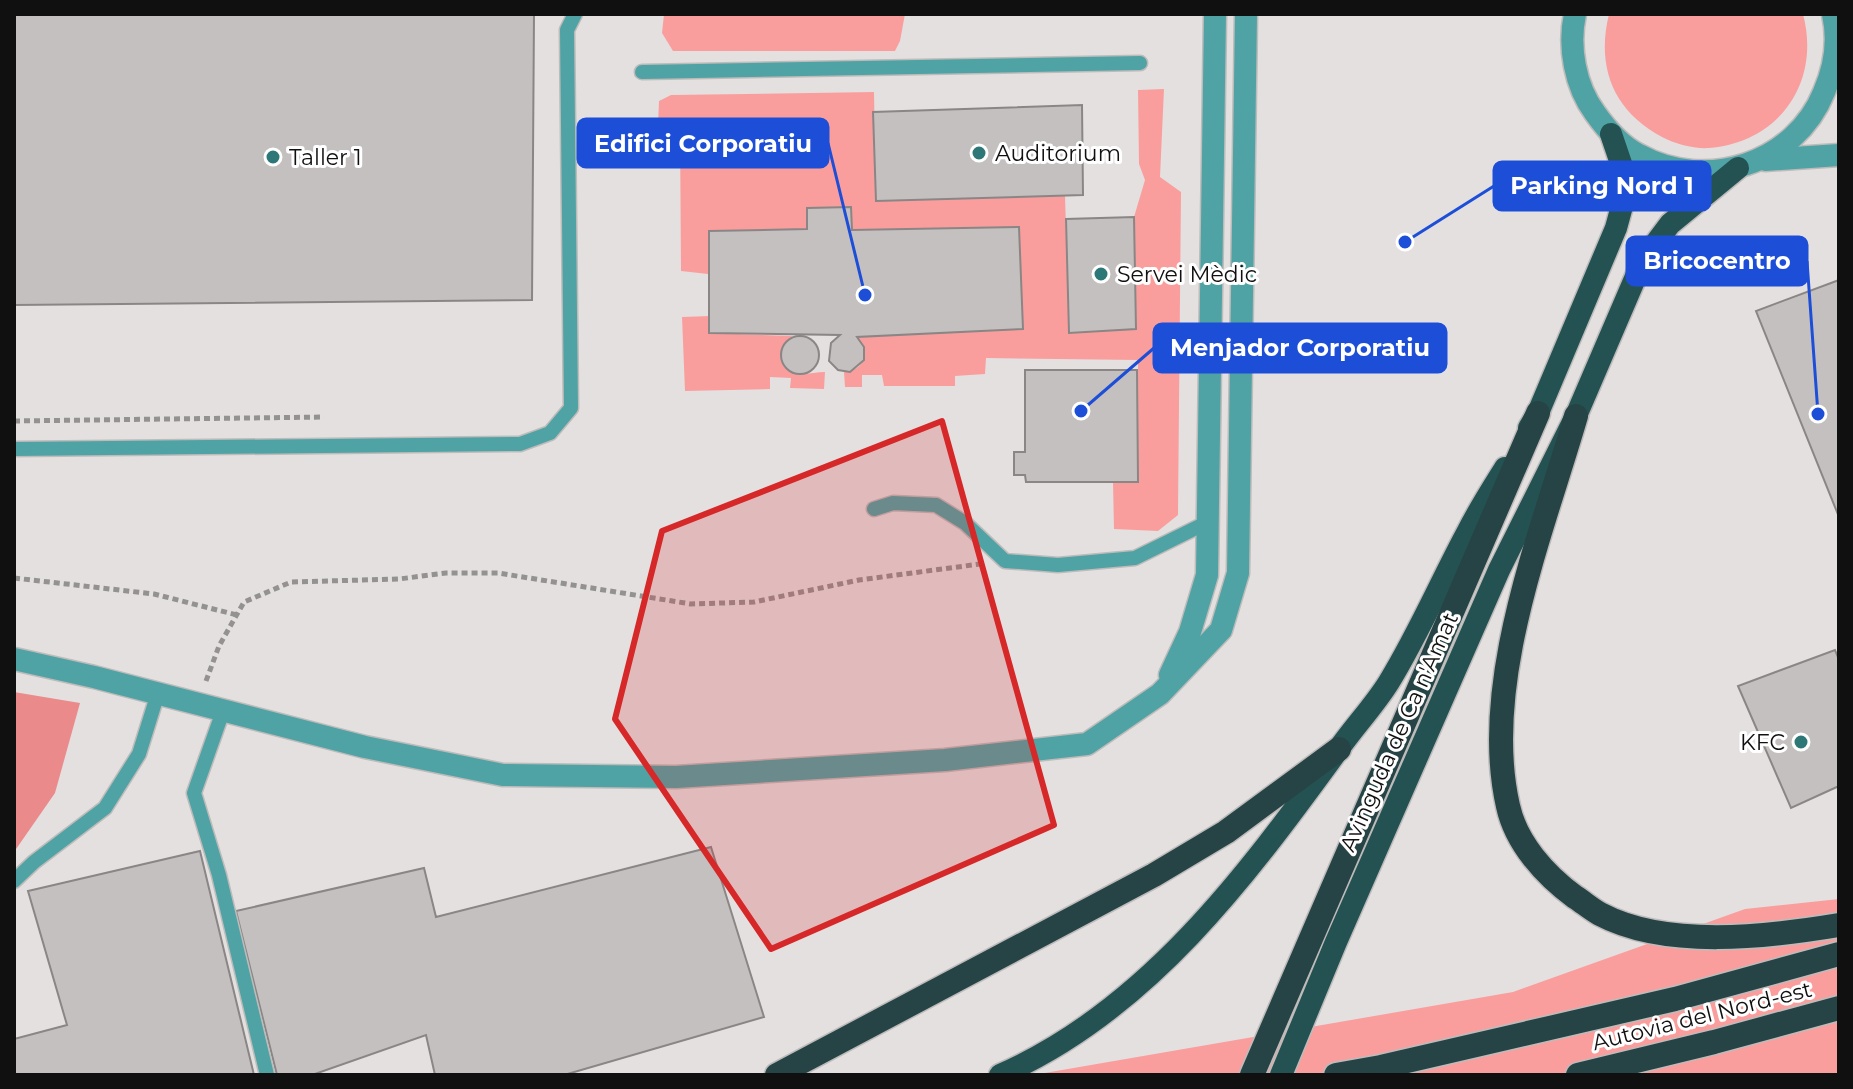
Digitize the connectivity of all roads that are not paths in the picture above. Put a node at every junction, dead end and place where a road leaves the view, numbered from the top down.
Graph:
1 (575, 14) edge
2 (1215, 14) edge
3 (1246, 14) edge
4 (1572, 18) edge
5 (1836, 26) edge
6 (1140, 63) dead end
7 (642, 72) dead end
8 (1611, 134) junction
9 (1213, 147) junction
10 (1839, 155) edge
11 (1747, 165) junction
12 (1244, 287) junction
13 (1538, 413) junction
14 (1576, 416) junction
15 (14, 449) edge
16 (874, 509) dead end
17 (1208, 522) junction
18 (14, 659) edge
19 (158, 693) junction
20 (1160, 694) junction
21 (223, 711) junction
22 (1339, 749) junction
23 (14, 881) edge
24 (1839, 925) edge
25 (1839, 954) edge
26 (1839, 1008) edge
27 (267, 1075) edge
28 (777, 1075) edge
29 (1000, 1075) edge
30 (1252, 1075) edge
31 (1281, 1075) edge
32 (1336, 1075) edge
33 (1578, 1075) edge

1 - 15 lane
2 - 9 street
3 - 12 street
4 - 8 street
5 - 11 street
6 - 7 lane
8 - 11 street
8 - 13 highway
9 - 12 street
9 - 17 street
10 - 11 street
11 - 14 highway, Avinguda de Ca n'Amat
12 - 20 street
13 - 22 highway
13 - 30 highway
14 - 24 highway
14 - 31 highway, Avinguda de Ca n'Amat
16 - 17 lane
17 - 20 street
18 - 19 street
19 - 21 street
19 - 23 lane
20 - 21 street
21 - 27 lane
22 - 28 highway
22 - 29 highway
25 - 32 highway
26 - 33 highway, Autovia del Nord-est

